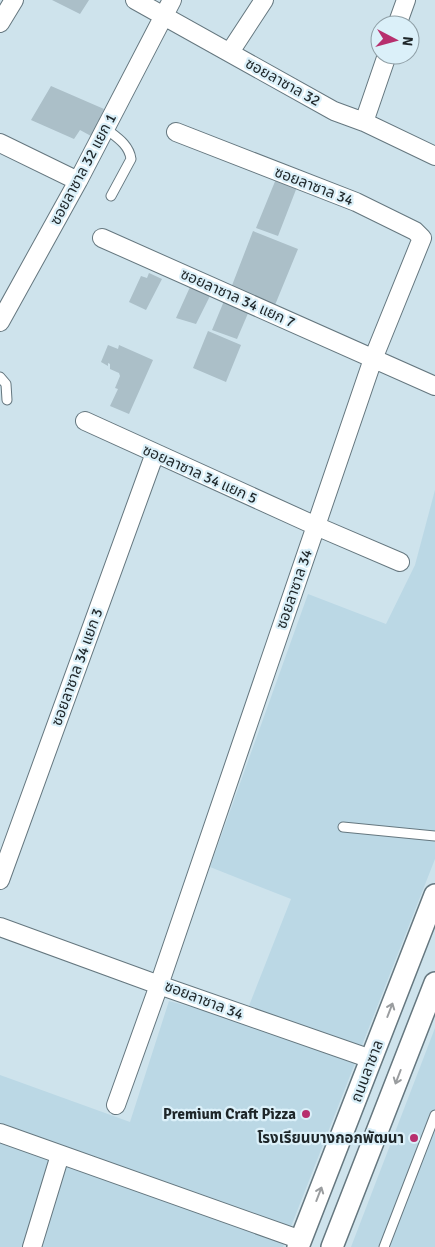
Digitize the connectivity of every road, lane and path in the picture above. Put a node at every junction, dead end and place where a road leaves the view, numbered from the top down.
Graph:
1 (14, 0) edge
2 (135, 0) edge
3 (264, 0) edge
4 (406, 0) edge
5 (168, 8) edge
6 (401, 15) edge
7 (0, 22) edge
8 (230, 52) junction
9 (384, 65) edge
10 (364, 122) junction
11 (105, 128) junction
12 (176, 132) dead end
13 (0, 143) edge
14 (435, 156) edge
15 (78, 180) junction
16 (111, 196) dead end
17 (102, 238) dead end
18 (0, 322) edge
19 (373, 358) junction
20 (0, 377) edge
21 (435, 386) edge
22 (7, 400) dead end
23 (85, 421) dead end
24 (155, 453) junction
25 (316, 526) junction
26 (400, 562) dead end
27 (343, 827) dead end
28 (435, 836) edge
29 (0, 880) edge
30 (435, 894) edge
31 (0, 927) edge
32 (435, 983) edge
33 (159, 985) junction
34 (371, 1059) junction
35 (116, 1105) dead end
36 (435, 1115) edge
37 (0, 1133) edge
38 (60, 1155) junction
39 (300, 1243) edge
40 (32, 1247) edge
41 (332, 1247) edge
42 (384, 1247) edge

1 - 7 street
2 - 5 street, ซอยลาซาล 32
3 - 8 street
4 - 6 street
5 - 8 street, ซอยลาซาล 32
5 - 11 street, ซอยลาซาล 32 แยก 1
8 - 10 street, ซอยลาซาล 32
9 - 10 street
10 - 14 street, ซอยลาซาล 32
11 - 15 street, ซอยลาซาล 32 แยก 1
11 - 16 lane
12 - 19 street, ซอยลาซาล 34
13 - 15 street
15 - 18 street, ซอยลาซาล 32 แยก 1
17 - 19 street, ซอยลาซาล 34 แยก 7
19 - 21 street, ซอยลาซาล 34 แยก 7
19 - 25 street, ซอยลาซาล 34
20 - 22 lane
23 - 24 street, ซอยลาซาล 34 แยก 5
24 - 25 street, ซอยลาซาล 34 แยก 5
24 - 29 street, ซอยลาซาล 34 แยก 3
25 - 26 street, ซอยลาซาล 34 แยก 5
25 - 33 street, ซอยลาซาล 34
27 - 28 lane
34 -> 30 street, ถนนลาซาล
31 - 33 street
32 -> 41 street, ถนนลาซาล
33 - 34 street, ซอยลาซาล 34
33 - 35 street
39 -> 34 street, ถนนลาซาล
36 - 42 lane
37 - 38 street
38 - 39 street
38 - 40 street

